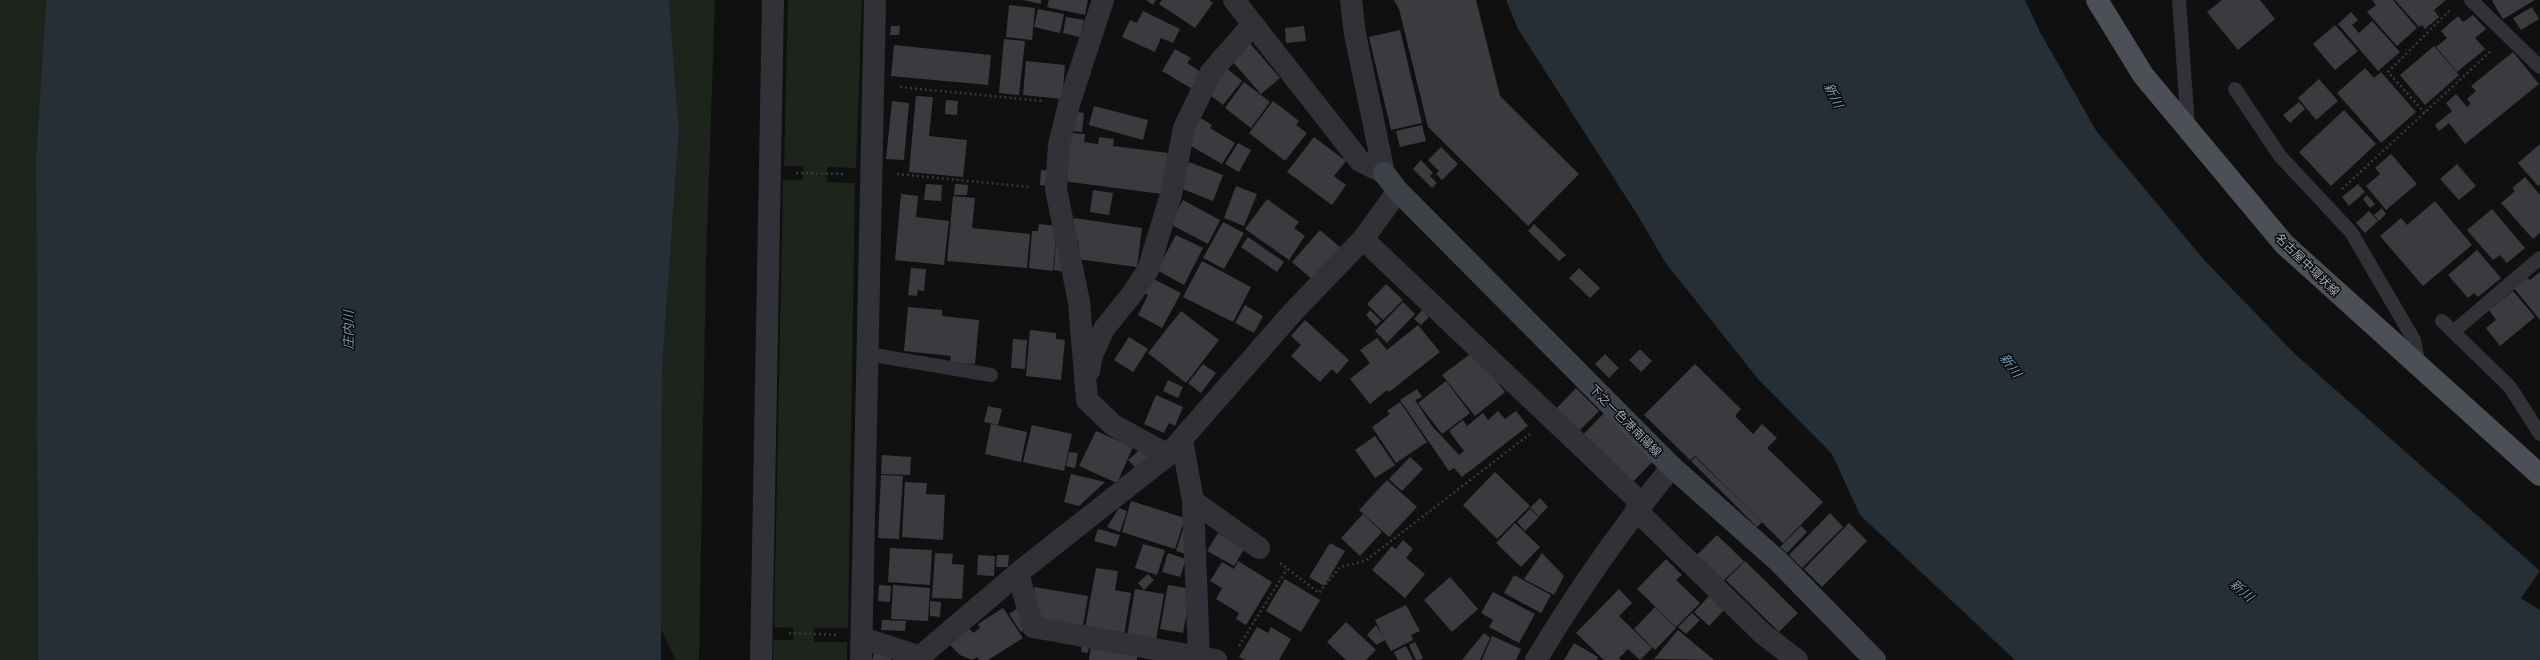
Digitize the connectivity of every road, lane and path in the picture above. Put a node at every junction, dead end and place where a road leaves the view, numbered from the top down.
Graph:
1 (774, 0) edge
2 (875, 0) edge
3 (1103, 0) edge
4 (1234, 0) edge
5 (1351, 0) edge
6 (2098, 0) edge
7 (2179, 0) edge
8 (2471, 0) edge
9 (2455, 6) dead end
10 (1253, 24) junction
11 (2507, 36) junction
12 (2540, 67) edge
13 (873, 85) junction
14 (2235, 89) dead end
15 (1069, 104) junction
16 (2424, 113) junction
17 (2188, 128) junction
18 (872, 172) junction
19 (803, 173) dead end
20 (1384, 173) junction
21 (827, 174) dead end
22 (1056, 189) junction
23 (1398, 191) junction
24 (2326, 205) junction
25 (1363, 239) junction
26 (2540, 258) edge
27 (2442, 321) dead end
28 (2453, 332) junction
29 (868, 354) junction
30 (2420, 366) junction
31 (991, 375) dead end
32 (1086, 386) junction
33 (1551, 418) junction
34 (2540, 434) edge
35 (1175, 447) junction
36 (1672, 467) junction
37 (2540, 475) edge
38 (1193, 501) junction
39 (1639, 507) junction
40 (1259, 548) joint
41 (1287, 569) junction
42 (1018, 573) junction
43 (793, 633) dead end
44 (814, 634) dead end
45 (862, 638) junction
46 (1239, 647) dead end
47 (917, 658) edge
48 (1208, 658) edge
49 (761, 660) edge
50 (861, 660) edge
51 (1536, 660) edge
52 (1797, 660) edge
53 (1875, 660) edge

1 - 49 street
2 - 13 street
3 - 15 street
4 - 10 street
5 - 20 street
6 - 17 main road, 名古屋中環状線
7 - 17 lane
8 - 11 lane
9 - 16 path
10 - 20 street
10 - 32 street
11 - 12 lane
11 - 16 path
13 - 15 path
13 - 18 street
14 - 24 lane
15 - 22 street
16 - 24 path
17 - 30 main road, 名古屋中環状線
18 - 22 path
18 - 29 street
19 - 21 path
20 - 23 main road, 下之一色港南陽線
22 - 32 street
23 - 25 street
23 - 36 main road, 下之一色港南陽線
24 - 30 lane
25 - 33 street
25 - 35 street
26 - 28 lane
27 - 28 lane
28 - 34 lane
29 - 31 lane
29 - 45 street
30 - 37 main road, 名古屋中環状線
32 - 35 street
33 - 39 street
33 - 41 path
35 - 38 street
35 - 42 street
36 - 39 street
36 - 53 main road, 下之一色港南陽線
38 - 40 street
38 - 48 street
39 - 51 street
39 - 52 street
40 - 41 path
41 - 46 path
42 - 47 street
42 - 48 street
43 - 44 path
45 - 47 street
45 - 50 street

